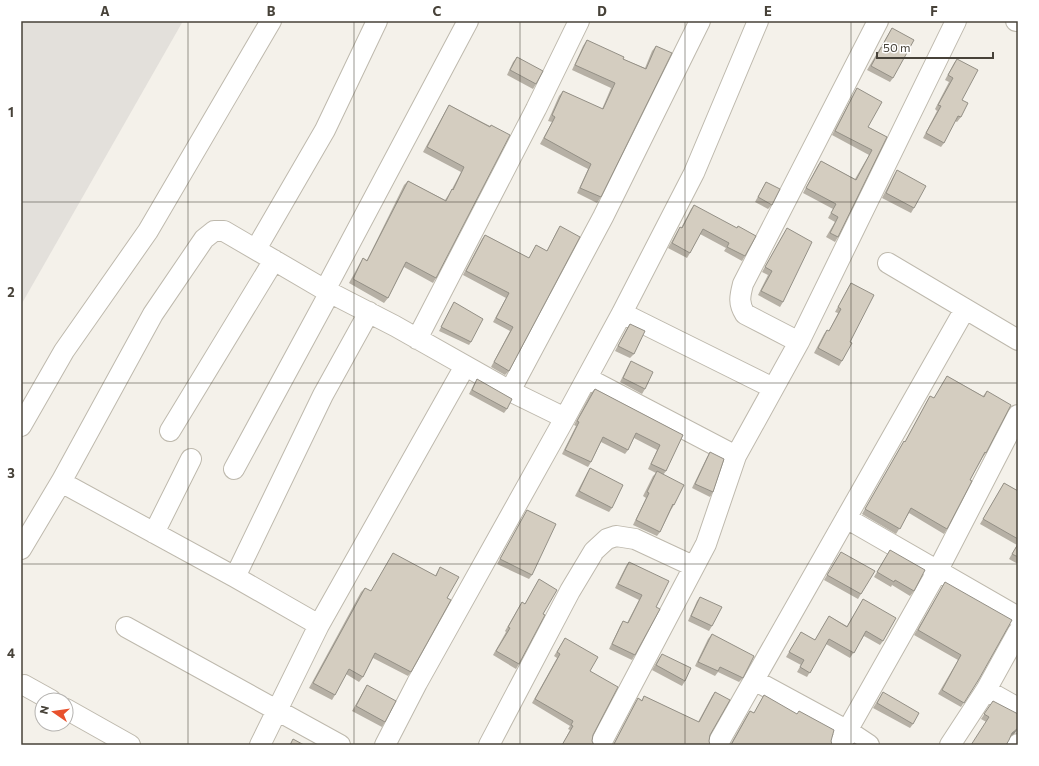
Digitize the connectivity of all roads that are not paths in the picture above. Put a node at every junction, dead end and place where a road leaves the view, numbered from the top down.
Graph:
1 (271, 21) edge
2 (377, 21) edge
3 (468, 21) edge
4 (579, 21) edge
5 (700, 21) edge
6 (758, 21) edge
7 (878, 21) edge
8 (956, 21) edge
9 (256, 249) junction
10 (274, 260) junction
11 (888, 263) dead end
12 (328, 291) junction
13 (965, 309) junction
14 (369, 312) junction
15 (622, 313) junction
16 (417, 339) junction
17 (1018, 340) edge
18 (799, 342) junction
19 (465, 366) junction
20 (587, 378) junction
21 (773, 388) junction
22 (510, 391) junction
23 (1018, 415) edge
24 (565, 418) junction
25 (21, 426) edge
26 (170, 431) dead end
27 (736, 456) junction
28 (191, 459) dead end
29 (234, 469) dead end
30 (61, 482) junction
31 (846, 518) junction
32 (154, 533) junction
33 (21, 549) edge
34 (694, 566) junction
35 (938, 570) junction
36 (235, 577) junction
37 (1018, 617) edge
38 (319, 625) junction
39 (126, 627) dead end
40 (1018, 632) edge
41 (754, 680) junction
42 (24, 685) dead end
43 (986, 690) junction
44 (37, 692) edge
45 (1018, 708) edge
46 (278, 712) junction
47 (74, 714) edge
48 (844, 738) edge
49 (130, 745) edge
50 (260, 745) edge
51 (340, 745) edge
52 (386, 745) edge
53 (489, 745) edge
54 (600, 745) edge
55 (717, 745) edge
56 (869, 745) edge
57 (950, 745) edge

1 - 25 street
2 - 9 street
3 - 12 street
4 - 16 street
5 - 22 street
6 - 15 street
7 - 18 street
8 - 18 street
9 - 10 street
9 - 30 street
10 - 12 street
10 - 26 street
11 - 13 street
12 - 14 street
12 - 29 street
13 - 17 street
13 - 31 street
14 - 16 street
14 - 36 street
15 - 20 street
15 - 21 street
16 - 19 street
18 - 21 street
19 - 22 street
19 - 38 street
20 - 24 street
20 - 27 street
21 - 27 street
22 - 24 street
23 - 35 street
24 - 52 street
27 - 34 street
28 - 32 street
30 - 32 street
30 - 33 street
31 - 35 street
31 - 41 street
32 - 36 street
34 - 53 street
34 - 54 street
35 - 37 street
35 - 48 street
36 - 38 street
38 - 46 street
39 - 46 street
40 - 43 street
41 - 48 street
41 - 55 street
42 - 44 street
43 - 45 street
43 - 57 street
46 - 50 street
46 - 51 street
47 - 49 street
48 - 56 street

